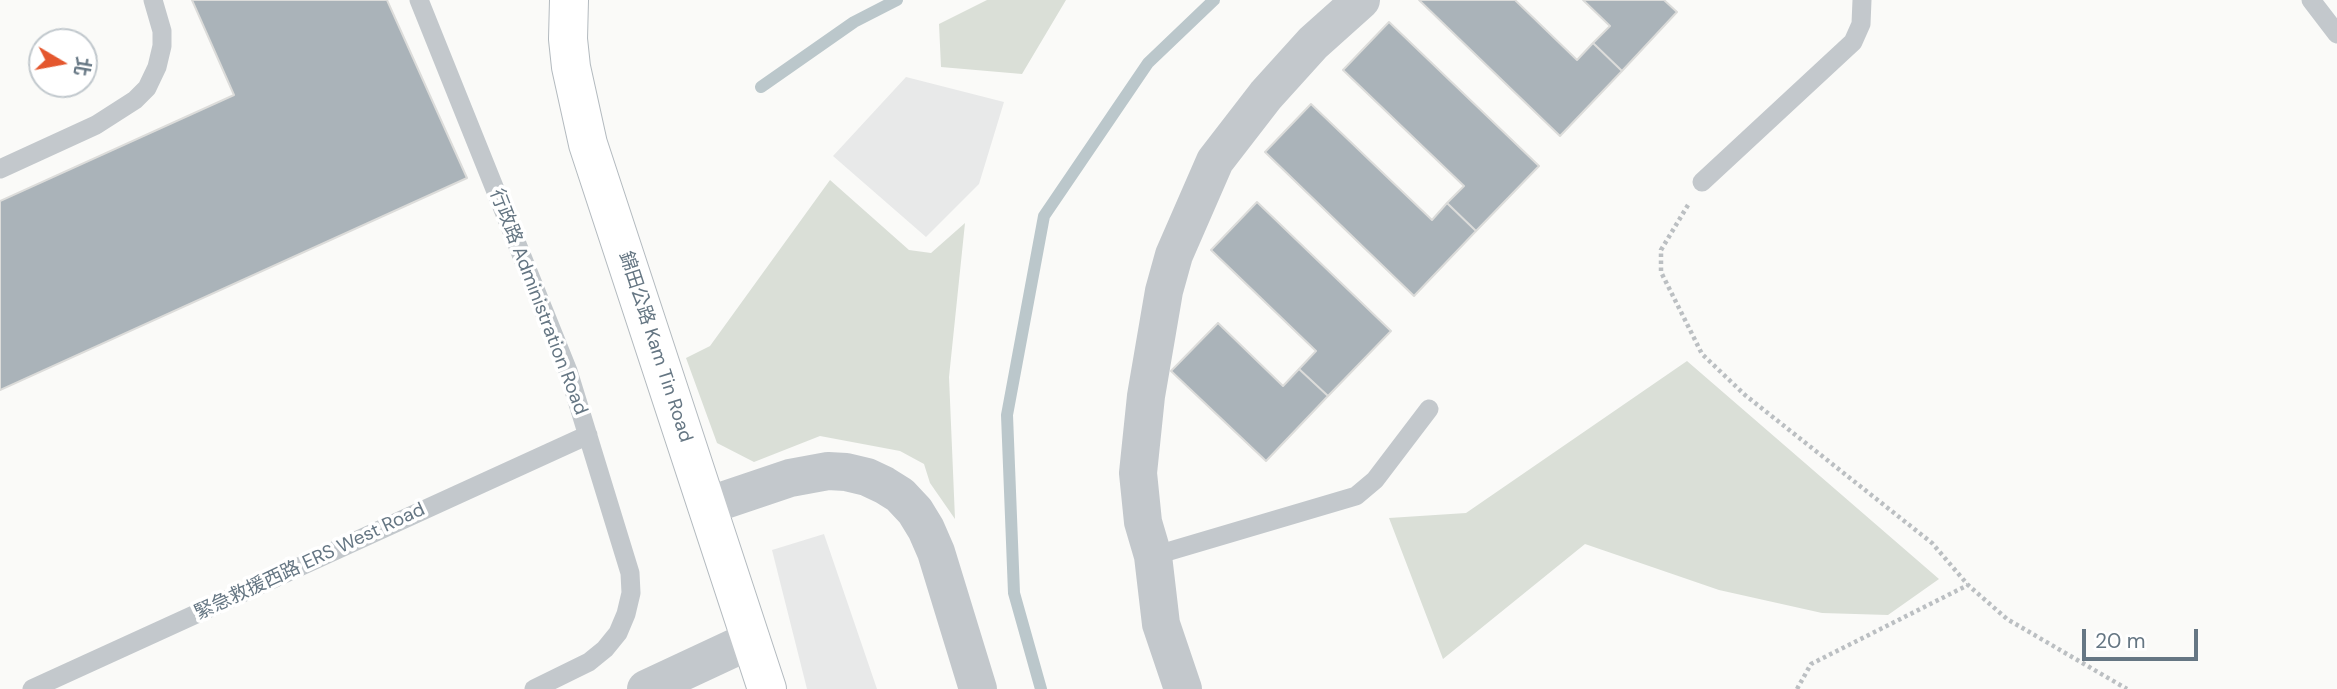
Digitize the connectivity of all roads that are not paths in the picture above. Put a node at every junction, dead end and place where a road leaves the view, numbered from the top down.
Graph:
1 (152, 0) edge
2 (419, 0) edge
3 (569, 0) edge
4 (1361, 0) edge
5 (1862, 0) edge
6 (2311, 0) edge
7 (2337, 34) edge
8 (0, 169) edge
9 (1702, 182) road end
10 (1429, 409) dead end
11 (588, 435) junction
12 (707, 506) junction
13 (1153, 556) junction
14 (751, 640) junction
15 (32, 689) edge
16 (534, 689) edge
17 (646, 689) edge
18 (767, 689) edge
19 (978, 689) edge
20 (1183, 689) edge

1 - 8 lane
2 - 11 lane, 行政路 Administration Road
3 - 12 main road, 錦田公路 Kam Tin Road
4 - 13 street
5 - 9 lane
6 - 7 lane
10 - 13 lane
11 - 15 lane, 緊急救援西路 ERS West Road
11 - 16 lane, 行政路 Administration Road
12 - 14 main road, 錦田公路 Kam Tin Road
12 - 19 street
13 - 20 street
14 - 17 street
14 - 18 main road, 錦田公路 Kam Tin Road

